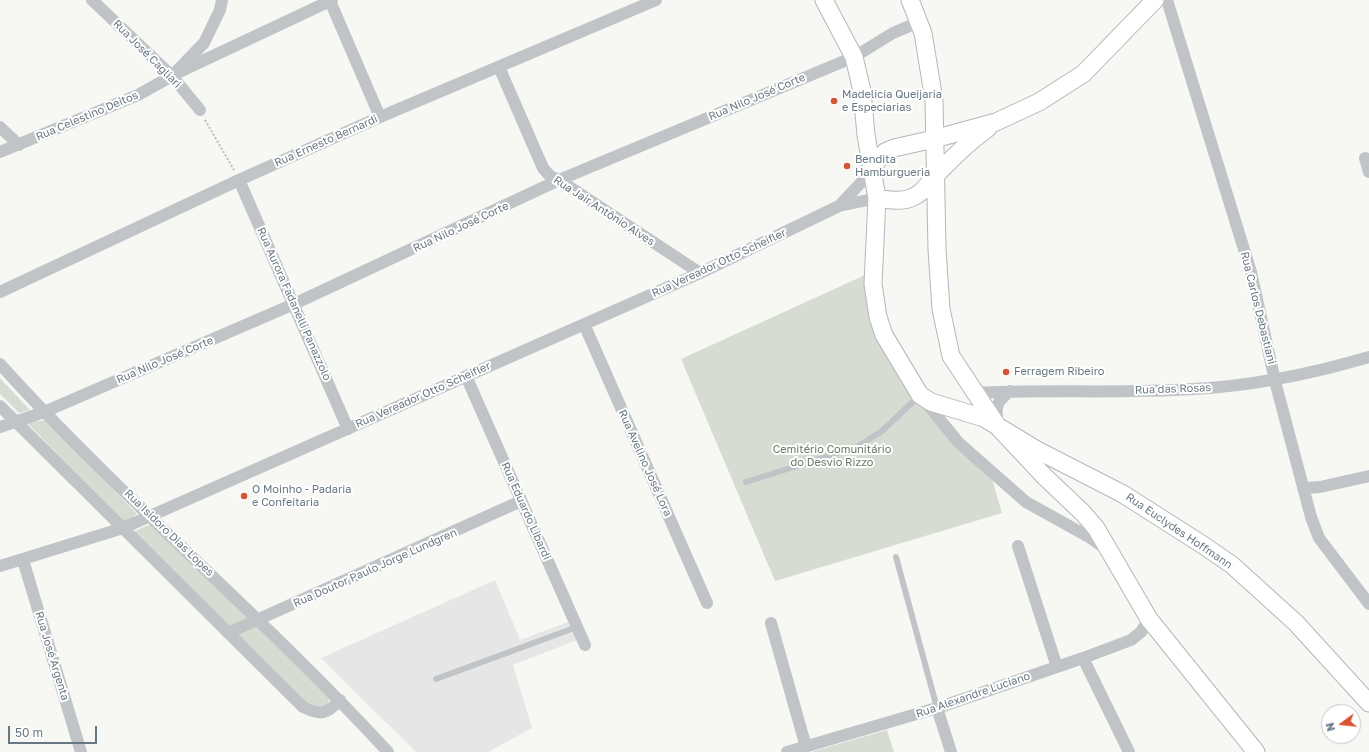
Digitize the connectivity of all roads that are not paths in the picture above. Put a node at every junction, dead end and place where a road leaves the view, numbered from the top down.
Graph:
1 (92, 0) edge
2 (222, 0) edge
3 (331, 0) edge
4 (656, 0) edge
5 (824, 0) edge
6 (910, 0) edge
7 (1155, 0) edge
8 (1167, 0) edge
9 (919, 22) junction
10 (854, 57) junction
11 (498, 67) junction
12 (172, 76) junction
13 (200, 110) road end
14 (380, 117) junction
15 (996, 122) junction
16 (0, 127) edge
17 (934, 139) junction
18 (19, 145) junction
19 (0, 152) edge
20 (1365, 158) dead end
21 (871, 172) junction
22 (1369, 172) edge
23 (937, 174) junction
24 (239, 180) junction
25 (559, 180) junction
26 (877, 198) junction
27 (839, 206) junction
28 (700, 273) junction
29 (0, 292) edge
30 (294, 304) junction
31 (584, 324) junction
32 (1369, 357) edge
33 (0, 364) edge
34 (466, 376) junction
35 (1275, 381) junction
36 (1010, 391) junction
37 (977, 396) junction
38 (926, 398) junction
39 (0, 406) edge
40 (44, 412) junction
41 (16, 422) junction
42 (0, 427) edge
43 (998, 427) junction
44 (348, 429) junction
45 (1369, 476) edge
46 (746, 482) dead end
47 (1303, 488) junction
48 (522, 501) junction
49 (151, 516) junction
50 (123, 528) junction
51 (1018, 546) dead end
52 (1109, 550) junction
53 (896, 557) dead end
54 (23, 560) junction
55 (0, 566) edge
56 (707, 603) dead end
57 (1369, 604) edge
58 (1150, 619) junction
59 (260, 620) junction
60 (770, 623) dead end
61 (577, 627) junction
62 (228, 632) junction
63 (585, 645) dead end
64 (1082, 658) junction
65 (1057, 667) junction
66 (436, 679) dead end
67 (340, 700) junction
68 (1369, 703) edge
69 (937, 708) junction
70 (806, 747) junction
71 (81, 752) edge
72 (388, 752) edge
73 (787, 752) edge
74 (951, 752) edge
75 (1130, 752) edge
76 (1256, 752) edge

1 - 12 street, Rua José Cagliari
2 - 12 street, Rua Celestino Deitos
3 - 12 street, Rua Celestino Deitos
3 - 14 street
4 - 11 street, Rua Ernesto Bernardi
5 - 10 street
6 - 9 street
7 - 15 street
8 - 35 street, Rua Carlos Debastiani
9 - 10 street, Rua Nilo José Corte
9 - 17 street
10 - 21 street
10 - 25 street, Rua Nilo José Corte
11 - 14 street, Rua Ernesto Bernardi
11 - 25 street, Rua Jair Antônio Alves
12 - 13 street, Rua José Cagliari
12 - 18 street, Rua Celestino Deitos
14 - 24 street, Rua Ernesto Bernardi
15 - 17 street, Rua Vereador Otto Scheifler
15 - 23 street, Rua Vereador Otto Scheifler
16 - 18 street
17 - 21 street, Rua Vereador Otto Scheifler
17 - 23 street
18 - 19 street, Rua Celestino Deitos
20 - 22 street
21 - 26 street
21 - 27 street, Rua Vereador Otto Scheifler
23 - 26 street, Rua Vereador Otto Scheifler
23 - 37 street
24 - 29 street, Rua Ernesto Bernardi
24 - 30 street, Rua Aurora Fadanelli Panazzolo
25 - 28 street, Rua Jair Antônio Alves
25 - 30 street, Rua Nilo José Corte
26 - 27 street, Rua Vereador Otto Scheifler
26 - 38 street
27 - 28 street, Rua Vereador Otto Scheifler
28 - 31 street, Rua Vereador Otto Scheifler
30 - 40 street, Rua Nilo José Corte
30 - 44 street, Rua Aurora Fadanelli Panazzolo
31 - 34 street, Rua Vereador Otto Scheifler
31 - 56 street, Rua Avelino José Lora
32 - 35 street, Rua das Rosas
33 - 40 street, Rua Isidoro Dias Lopes
34 - 44 street, Rua Vereador Otto Scheifler
34 - 48 street, Rua Eduardo Libardi
35 - 36 street, Rua das Rosas
35 - 47 street, Rua Carlos Debastiani
36 - 37 street, Rua das Rosas
36 - 43 street
37 - 38 street
37 - 43 street
38 - 43 street, Rua Euclydes Hoffmann
38 - 46 lane
38 - 52 street
39 - 41 street
40 - 41 street, Rua Nilo José Corte
40 - 49 street, Rua Isidoro Dias Lopes
41 - 42 street, Rua Nilo José Corte
41 - 50 street
43 - 52 street
43 - 68 street, Rua Euclydes Hoffmann
44 - 49 street, Rua Vereador Otto Scheifler
45 - 47 street
47 - 57 street, Rua Carlos Debastiani
48 - 59 street, Rua Doutor Paulo Jorge Lundgren
48 - 61 street, Rua Eduardo Libardi
49 - 50 street, Rua Vereador Otto Scheifler
49 - 59 street, Rua Isidoro Dias Lopes
50 - 54 street, Rua Vereador Otto Scheifler
50 - 62 street
51 - 65 street
52 - 58 street
53 - 69 lane
54 - 55 street, Rua Vereador Otto Scheifler
54 - 71 street, Rua José Argenta
58 - 64 street, Rua Alexandre Luciano
58 - 76 street
59 - 62 street, Rua Doutor Paulo Jorge Lundgren
59 - 67 street, Rua Isidoro Dias Lopes
60 - 70 street
61 - 63 street, Rua Eduardo Libardi
61 - 66 lane
62 - 67 street
64 - 65 street, Rua Alexandre Luciano
64 - 75 street
65 - 69 street, Rua Alexandre Luciano
67 - 72 street, Rua Isidoro Dias Lopes
69 - 70 street, Rua Alexandre Luciano
69 - 74 street
70 - 73 street, Rua Alexandre Luciano

